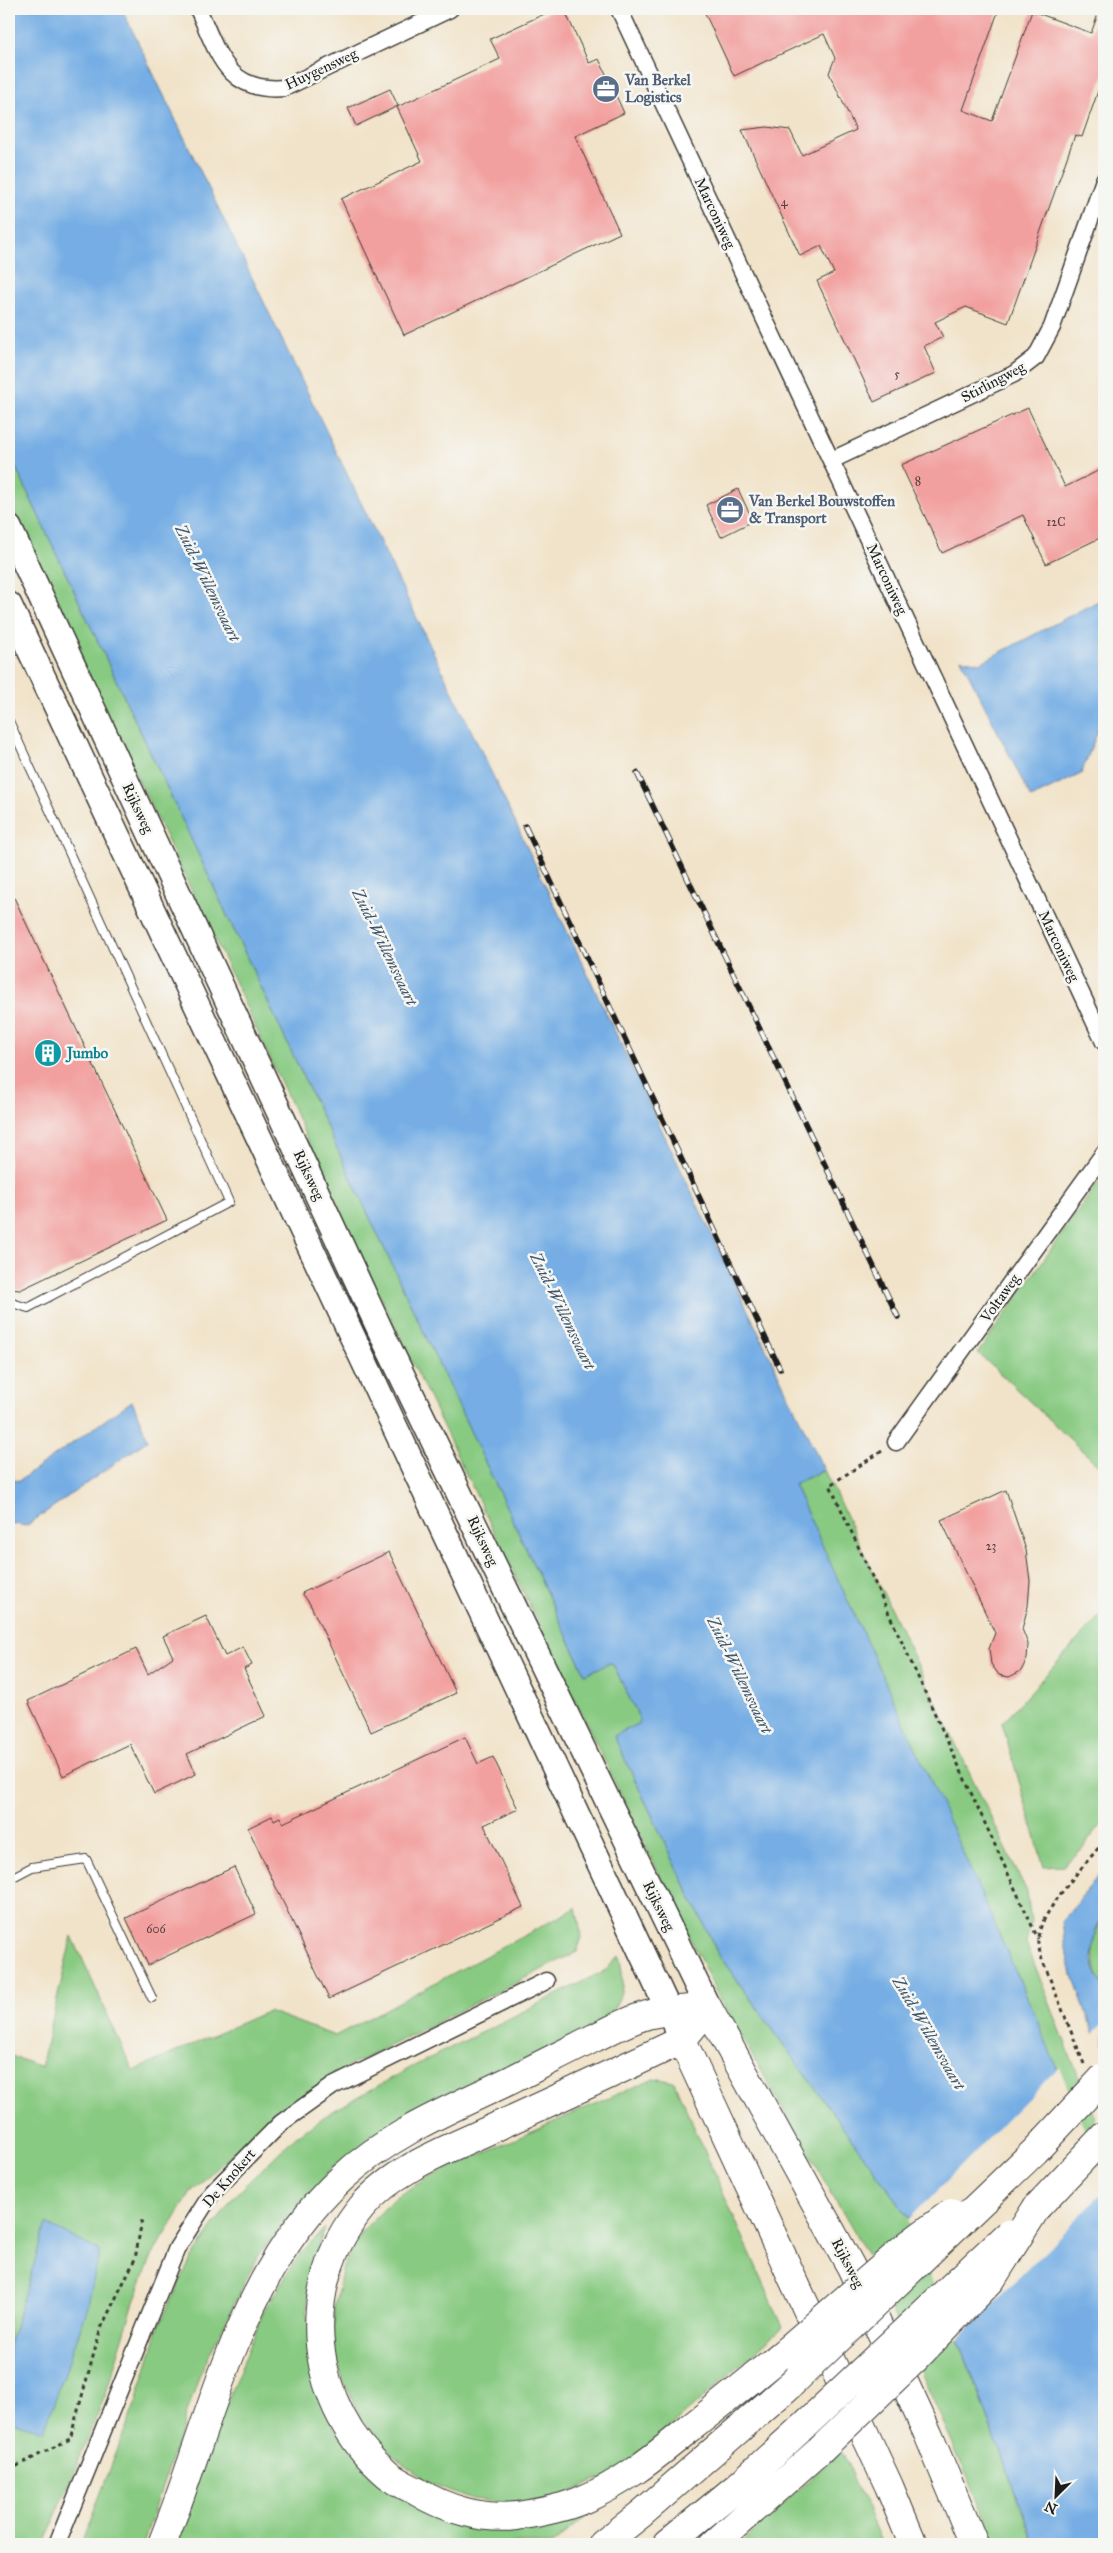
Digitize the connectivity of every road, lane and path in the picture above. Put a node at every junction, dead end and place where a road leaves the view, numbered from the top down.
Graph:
1 (198, 9) edge
2 (450, 9) edge
3 (619, 9) edge
4 (1104, 180) edge
5 (832, 460) junction
6 (9, 528) edge
7 (9, 605) edge
8 (9, 721) edge
9 (1104, 1042) edge
10 (1104, 1154) edge
11 (9, 1302) edge
12 (896, 1442) joint
13 (1104, 1841) edge
14 (9, 1879) edge
15 (1038, 1939) junction
16 (546, 1981) dead end
17 (152, 1998) dead end
18 (708, 2008) junction
19 (669, 2010) junction
20 (682, 2040) junction
21 (1095, 2074) edge
22 (1104, 2136) edge
23 (1035, 2152) junction
24 (1037, 2207) junction
25 (142, 2220) dead end
26 (9, 2470) edge
27 (57, 2544) edge
28 (162, 2544) edge
29 (603, 2544) edge
30 (667, 2544) edge
31 (714, 2544) edge
32 (913, 2544) edge
33 (974, 2544) edge

1 - 2 street, Huygensweg
3 - 5 street, Marconiweg
4 - 5 street, Stirlingweg
5 - 9 street, Marconiweg
6 - 18 main road, Rijksweg
7 - 19 main road, Rijksweg
8 - 11 lane
10 - 12 street, Voltaweg
12 - 15 path
13 - 15 path
14 - 17 lane
15 - 21 path
16 - 27 street, De Knokert
18 - 19 highway
18 - 20 highway
18 - 33 highway, Rijksweg
19 - 20 main road, Rijksweg
19 - 28 highway
20 - 23 highway, bridge
20 - 32 highway, Rijksweg
21 - 23 highway, bridge
22 - 24 highway
23 - 29 highway, bridge
24 - 30 highway, bridge
24 - 31 highway, bridge
25 - 26 path

